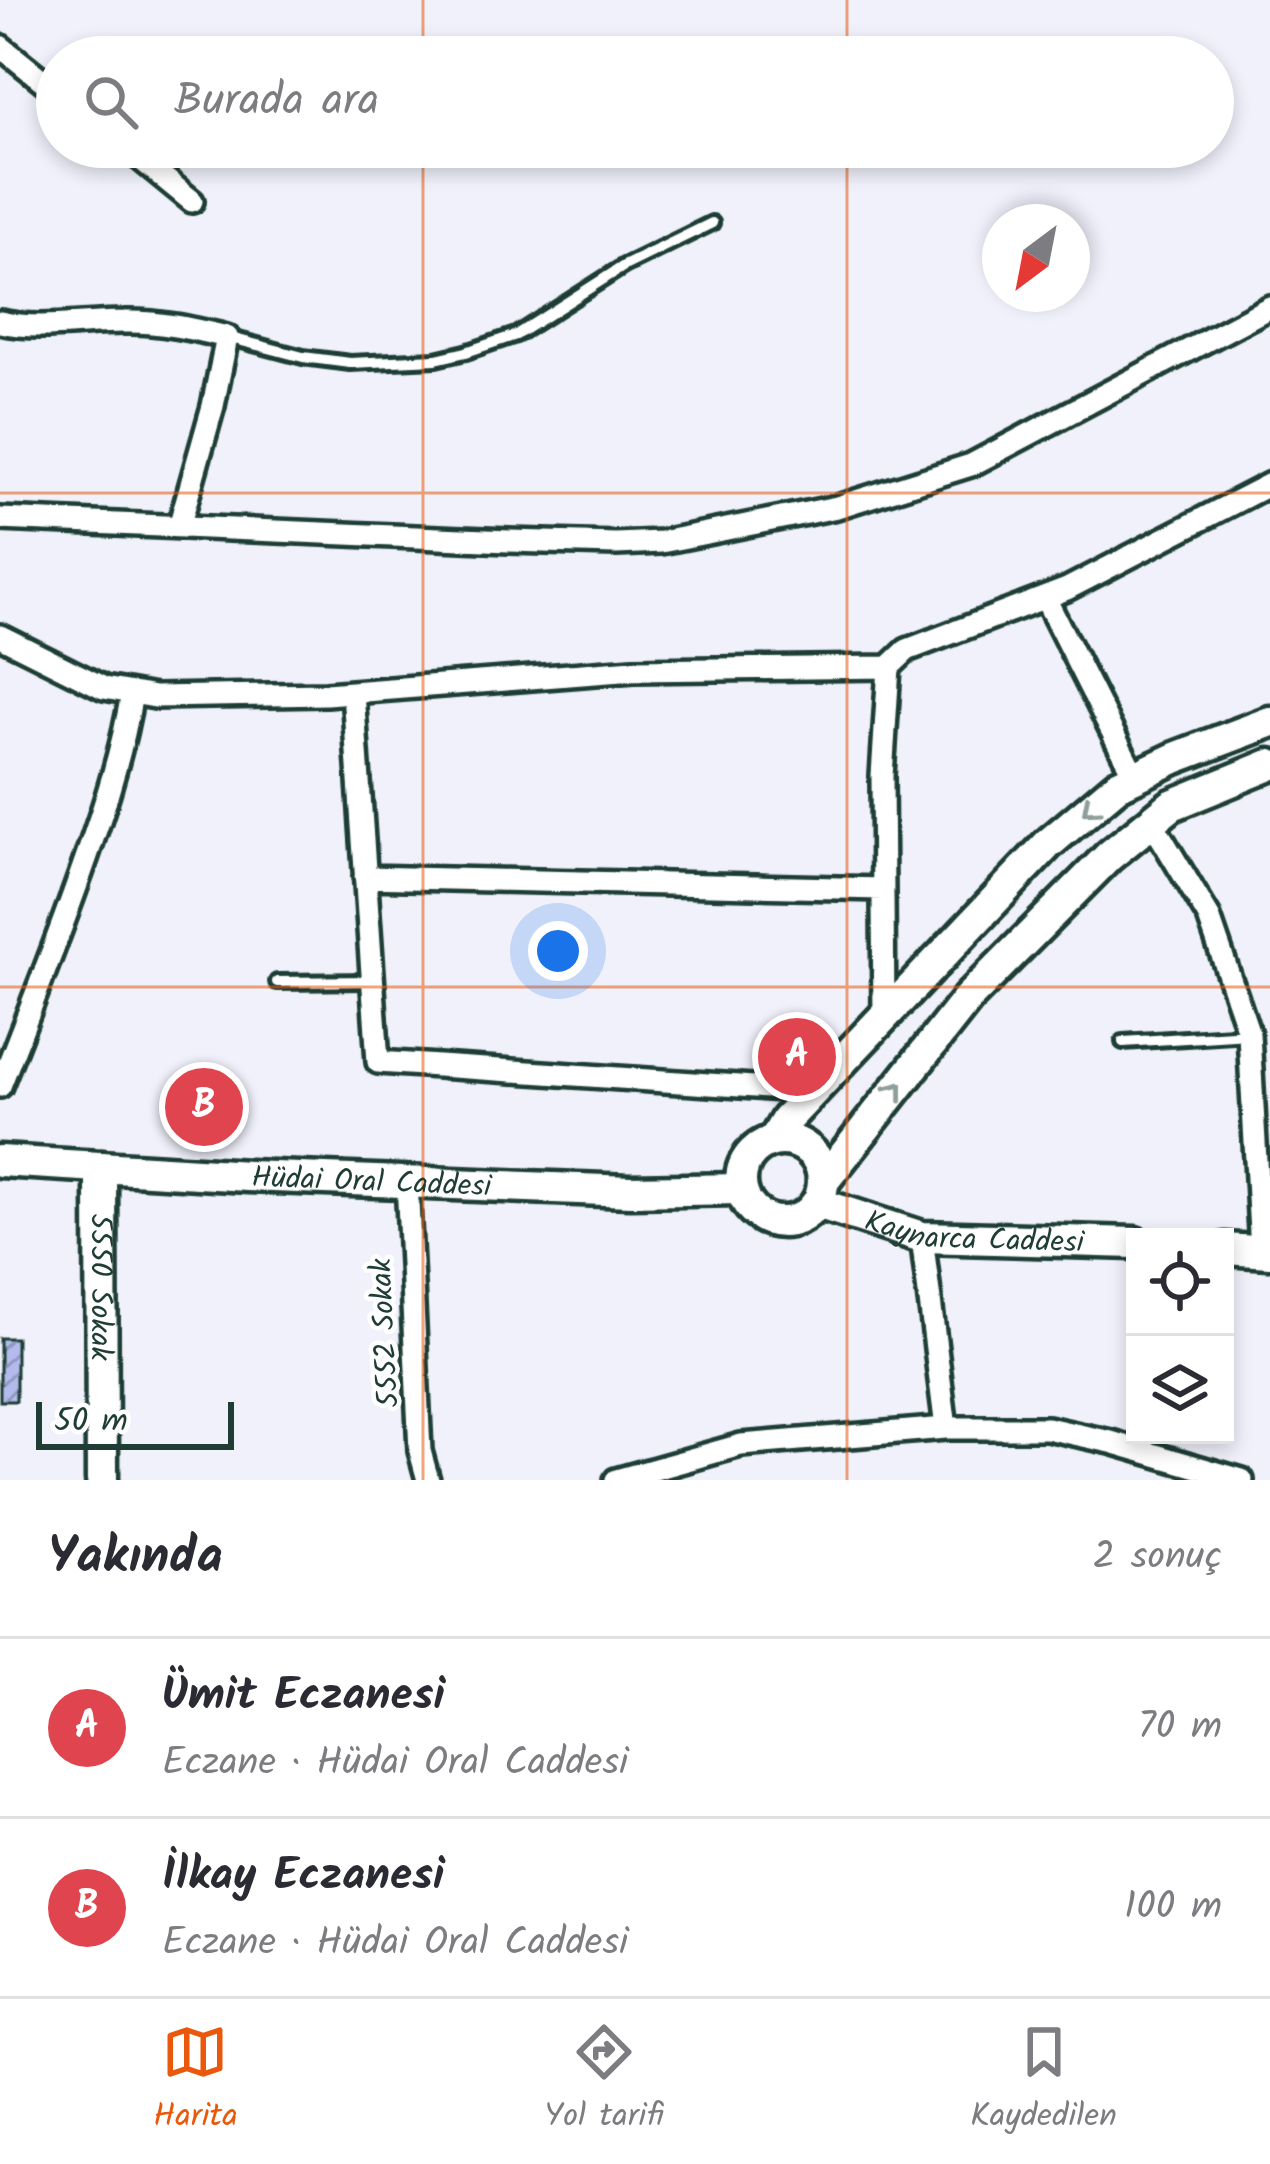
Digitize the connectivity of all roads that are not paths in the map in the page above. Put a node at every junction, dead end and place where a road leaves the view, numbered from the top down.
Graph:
1 (0, 46) edge
2 (36, 75) edge
3 (151, 168) edge
4 (192, 201) dead end
5 (712, 223) dead end
6 (1270, 307) edge
7 (0, 322) edge
8 (227, 337) junction
9 (1270, 484) edge
10 (0, 519) edge
11 (179, 527) junction
12 (1045, 598) junction
13 (0, 636) edge
14 (889, 668) junction
15 (353, 692) junction
16 (132, 693) junction
17 (1270, 722) edge
18 (1270, 765) edge
19 (1135, 777) junction
20 (1152, 822) junction
21 (365, 878) junction
22 (883, 889) junction
23 (372, 981) junction
24 (277, 982) dead end
25 (884, 1017) junction
26 (1260, 1034) edge
27 (1123, 1042) dead end
28 (0, 1086) edge
29 (814, 1091) junction
30 (774, 1140) junction
31 (0, 1160) edge
32 (101, 1167) junction
33 (406, 1181) junction
34 (741, 1189) junction
35 (820, 1193) junction
36 (922, 1237) junction
37 (1126, 1243) edge
38 (1234, 1250) edge
39 (1266, 1252) edge
40 (946, 1428) junction
41 (102, 1480) edge
42 (428, 1480) edge
43 (616, 1480) edge
44 (1242, 1480) edge

1 - 2 street
3 - 4 street
5 - 8 lane
6 - 11 street
7 - 8 street
8 - 11 street
9 - 12 street
10 - 11 street
12 - 14 street
12 - 19 street
13 - 16 street
14 - 15 street
14 - 22 street
15 - 16 street
15 - 21 street
16 - 28 street
17 - 19 street
18 - 20 street
19 -> 25 street
20 - 26 street
35 -> 20 street
21 - 22 street
21 - 23 street
22 - 25 street
23 - 24 lane
23 - 29 street
25 - 29 street
26 - 27 lane
26 - 39 street
29 - 30 street
30 - 34 street
30 - 35 street
31 - 32 street, Hüdai Oral Caddesi
32 - 33 street, Hüdai Oral Caddesi
32 - 41 street, 5550 Sokak
33 - 34 street, Hüdai Oral Caddesi
33 - 42 street, 5552 Sokak
34 - 35 street
35 - 36 street, Kaynarca Caddesi
36 - 37 street, Kaynarca Caddesi
36 - 40 street
38 - 39 street
40 - 43 street
40 - 44 street

